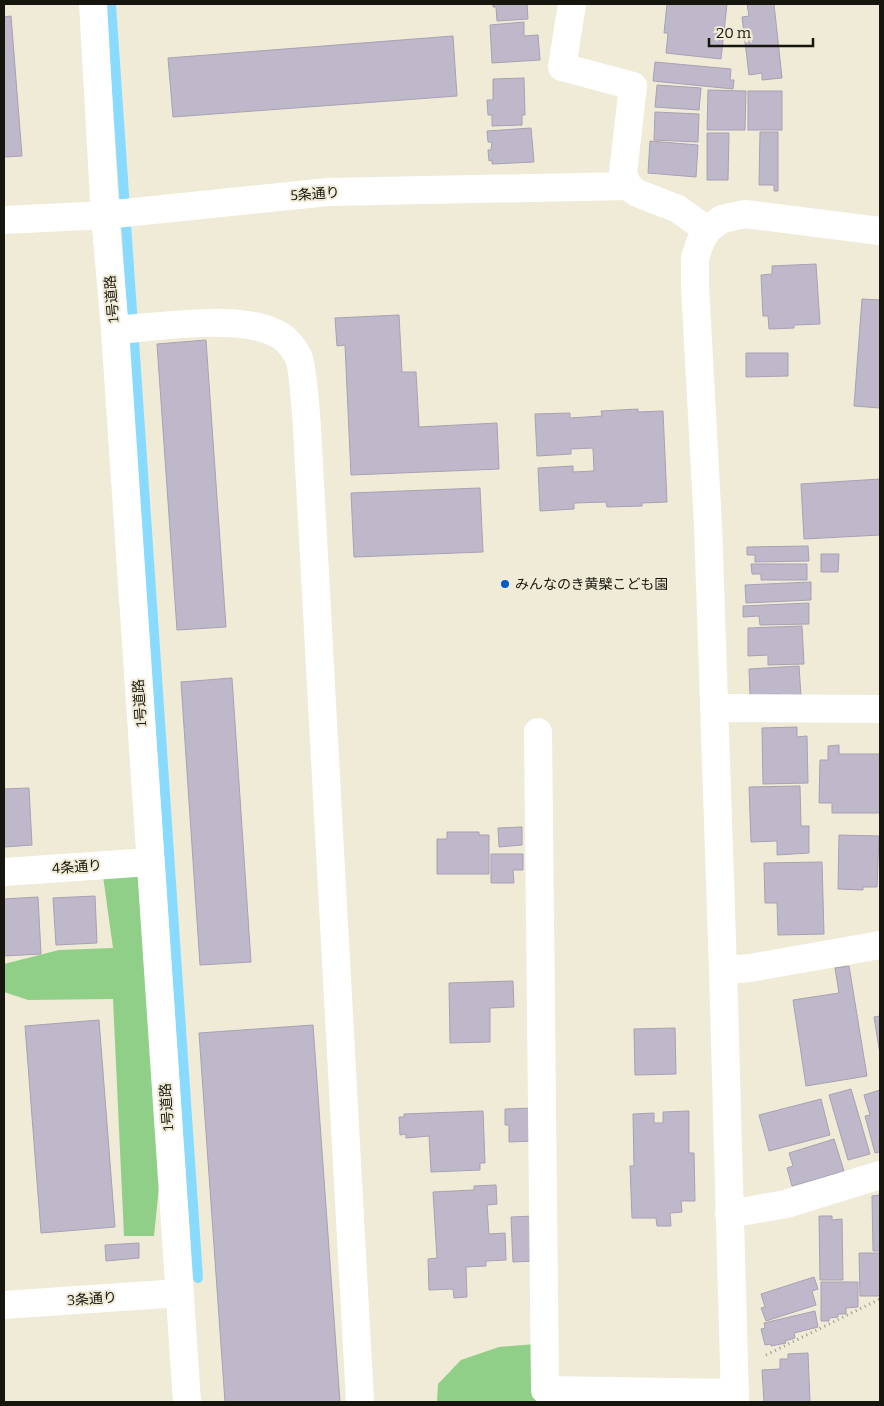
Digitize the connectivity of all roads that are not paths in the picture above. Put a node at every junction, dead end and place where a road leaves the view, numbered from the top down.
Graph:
1 (93, 4) edge
2 (572, 4) edge
3 (628, 186) junction
4 (108, 215) junction
5 (4, 220) edge
6 (707, 230) junction
7 (880, 231) edge
8 (117, 330) junction
9 (714, 708) junction
10 (880, 709) edge
11 (538, 732) dead end
12 (150, 862) junction
13 (4, 872) edge
14 (880, 945) edge
15 (723, 970) junction
16 (880, 1175) edge
17 (729, 1214) junction
18 (180, 1293) junction
19 (4, 1305) edge
20 (735, 1388) edge
21 (187, 1402) edge
22 (360, 1402) edge

1 - 4 street, 1号道路
2 - 3 street
3 - 4 street, 5条通り
3 - 6 street
4 - 5 street, 5条通り
4 - 8 street, 1号道路
6 - 7 street
6 - 9 street
8 - 12 street, 1号道路
8 - 22 street
9 - 10 street
9 - 15 street
11 - 20 street
12 - 13 street, 4条通り
12 - 18 street, 1号道路
14 - 15 street
15 - 17 street
16 - 17 street
17 - 20 street
18 - 19 street, 3条通り
18 - 21 street, 1号道路

